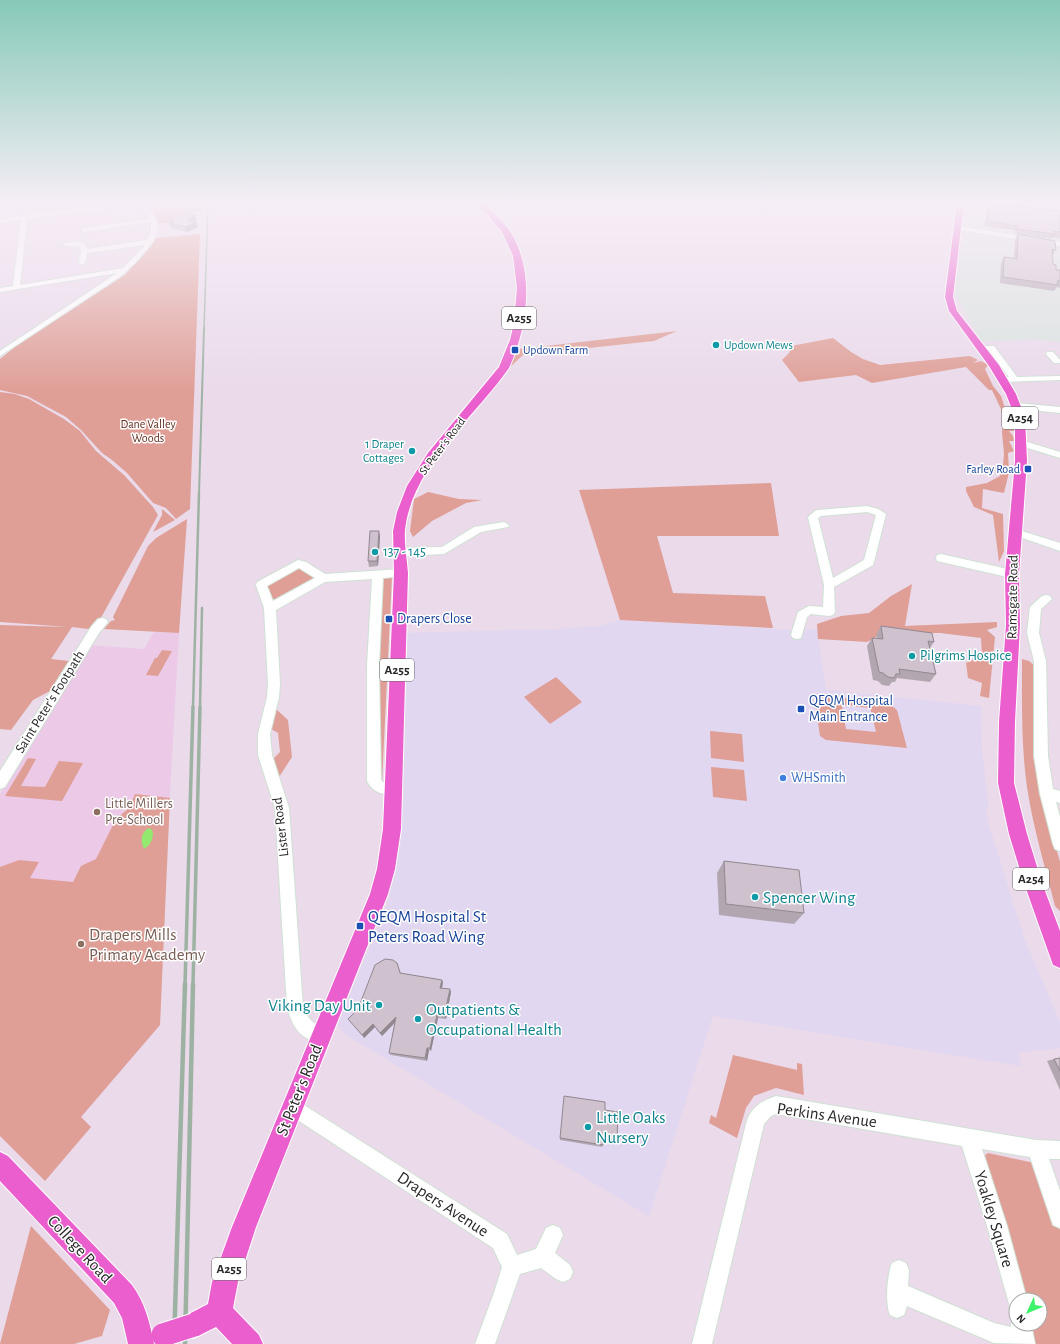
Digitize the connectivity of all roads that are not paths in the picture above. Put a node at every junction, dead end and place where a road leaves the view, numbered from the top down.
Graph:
1 (19, 265) edge
2 (132, 265) edge
3 (518, 265) edge
4 (953, 265) edge
5 (124, 270) junction
6 (16, 288) junction
7 (0, 290) edge
8 (0, 298) edge
9 (982, 348) junction
10 (0, 354) edge
11 (1060, 378) edge
12 (1003, 380) junction
13 (1015, 380) junction
14 (1016, 406) junction
15 (1060, 410) edge
16 (1021, 443) junction
17 (1060, 455) edge
18 (504, 524) dead end
19 (1015, 532) junction
20 (1060, 547) edge
21 (400, 552) junction
22 (941, 558) dead end
23 (401, 573) junction
24 (378, 574) junction
25 (1012, 574) junction
26 (323, 578) junction
27 (829, 585) junction
28 (1041, 601) dead end
29 (270, 608) junction
30 (102, 622) dead end
31 (798, 635) dead end
32 (0, 783) edge
33 (393, 788) junction
34 (1054, 796) edge
35 (1060, 844) edge
36 (1053, 922) edge
37 (1060, 958) edge
38 (321, 1036) junction
39 (293, 1107) junction
40 (969, 1138) junction
41 (1036, 1149) junction
42 (1060, 1150) edge
43 (0, 1164) edge
44 (1060, 1218) edge
45 (553, 1235) dead end
46 (543, 1257) junction
47 (512, 1266) junction
48 (900, 1270) dead end
49 (563, 1272) dead end
50 (1015, 1292) edge
51 (219, 1312) junction
52 (1024, 1336) edge
53 (149, 1341) edge
54 (250, 1344) edge
55 (485, 1344) edge
56 (702, 1344) edge

1 - 6 street
2 - 5 street
3 - 21 main road, St Peter's Road / A255
4 - 9 main road, Ramsgate Road / A254
5 - 6 street
5 - 10 street
6 - 7 street
6 - 8 street
9 - 12 main road, Ramsgate Road / A254
9 - 13 street, Ramsgate Road
11 - 13 street
12 - 13 street
12 - 14 main road, Ramsgate Road / A254
14 - 15 street
14 - 16 main road, Ramsgate Road / A254
16 - 17 street
16 - 19 main road, Ramsgate Road / A254
18 - 21 street
19 - 20 street
19 - 25 main road, Ramsgate Road / A254
21 - 23 main road, St Peter's Road / A255
22 - 25 street
23 - 24 street
23 - 33 main road, St Peter's Road / A255
24 - 26 street
24 - 33 street
25 - 36 main road, Ramsgate Road / A254
26 - 29 street
26 - 29 street, Lister Road
27 - 27 street
27 - 31 street
28 - 34 street
29 - 38 street, Lister Road
30 - 32 street, Saint Peter's Footpath
33 - 38 main road, St Peter's Road / A255
34 - 35 street
36 - 37 main road, Ramsgate Road / A254
38 - 39 main road, St Peter's Road / A255
39 - 47 street, Drapers Avenue
39 - 51 main road, St Peter's Road / A255
40 - 41 street, Perkins Avenue
40 - 50 street, Yoakley Square
40 - 56 street, Perkins Avenue
41 - 42 street, Perkins Avenue
41 - 44 street
43 - 53 main road, College Road
45 - 46 street
46 - 47 street
46 - 49 street
47 - 55 street
48 - 52 street
51 - 53 main road, bridge
51 - 54 main road

